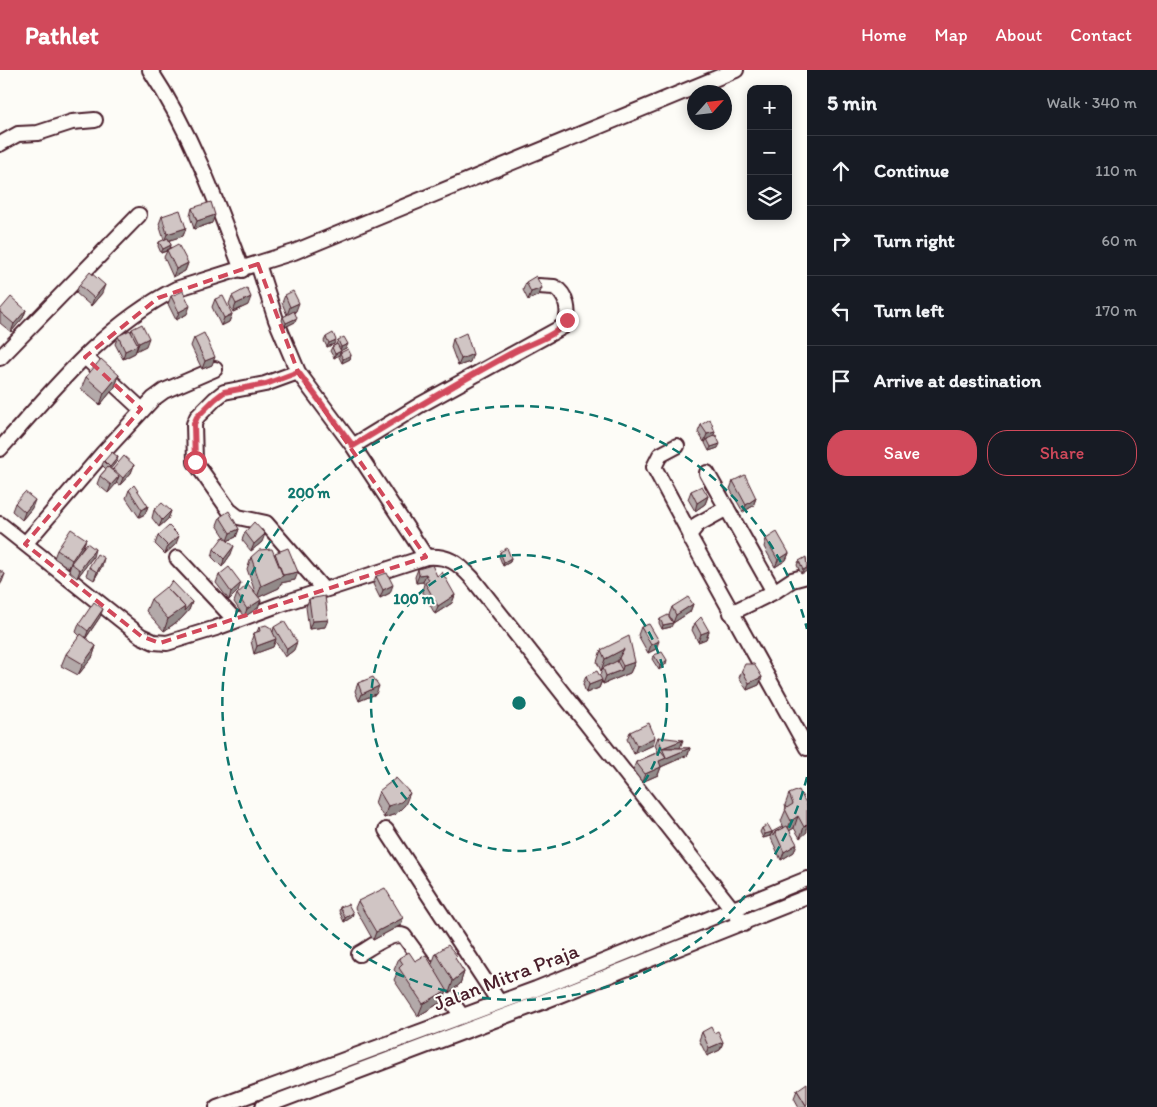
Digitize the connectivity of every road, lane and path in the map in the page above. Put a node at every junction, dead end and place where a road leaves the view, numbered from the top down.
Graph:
1 (150, 70) edge
2 (736, 70) edge
3 (95, 120) dead end
4 (0, 144) edge
5 (139, 215) dead end
6 (258, 264) junction
7 (242, 270) junction
8 (538, 286) edge
9 (85, 356) junction
10 (0, 358) edge
11 (215, 369) dead end
12 (298, 372) junction
13 (142, 409) junction
14 (353, 446) junction
15 (677, 446) dead end
16 (0, 448) edge
17 (707, 473) dead end
18 (727, 508) junction
19 (0, 524) edge
20 (690, 534) junction
21 (25, 544) junction
22 (426, 557) junction
23 (177, 558) dead end
24 (807, 576) edge
25 (324, 590) junction
26 (774, 592) junction
27 (731, 613) junction
28 (234, 620) junction
29 (807, 748) edge
30 (386, 830) dead end
31 (807, 879) edge
32 (807, 897) edge
33 (733, 910) junction
34 (744, 924) junction
35 (359, 954) dead end
36 (499, 1002) junction
37 (462, 1016) junction
38 (217, 1107) edge
39 (263, 1107) edge

1 - 7 street
2 - 6 street
3 - 4 street
5 - 10 street
6 - 7 street
6 - 12 street
7 - 9 street
8 - 14 street
9 - 13 street
9 - 16 street
11 - 13 street
12 - 14 street
12 - 25 street
13 - 21 street
14 - 22 street
15 - 20 street
17 - 18 street
18 - 20 street
18 - 26 street
19 - 21 street
20 - 27 street
21 - 28 street
22 - 25 street
22 - 33 street
23 - 28 street
24 - 26 street
25 - 28 street
26 - 27 street
27 - 29 street
30 - 36 street
31 - 33 street, Jalan Mitra Praja
32 - 34 street, Jalan Mitra Praja
33 - 34 street
33 - 36 street, Jalan Mitra Praja
34 - 39 street, Jalan Mitra Praja
35 - 37 street
36 - 37 street, Jalan Mitra Praja
37 - 38 street, Jalan Mitra Praja

